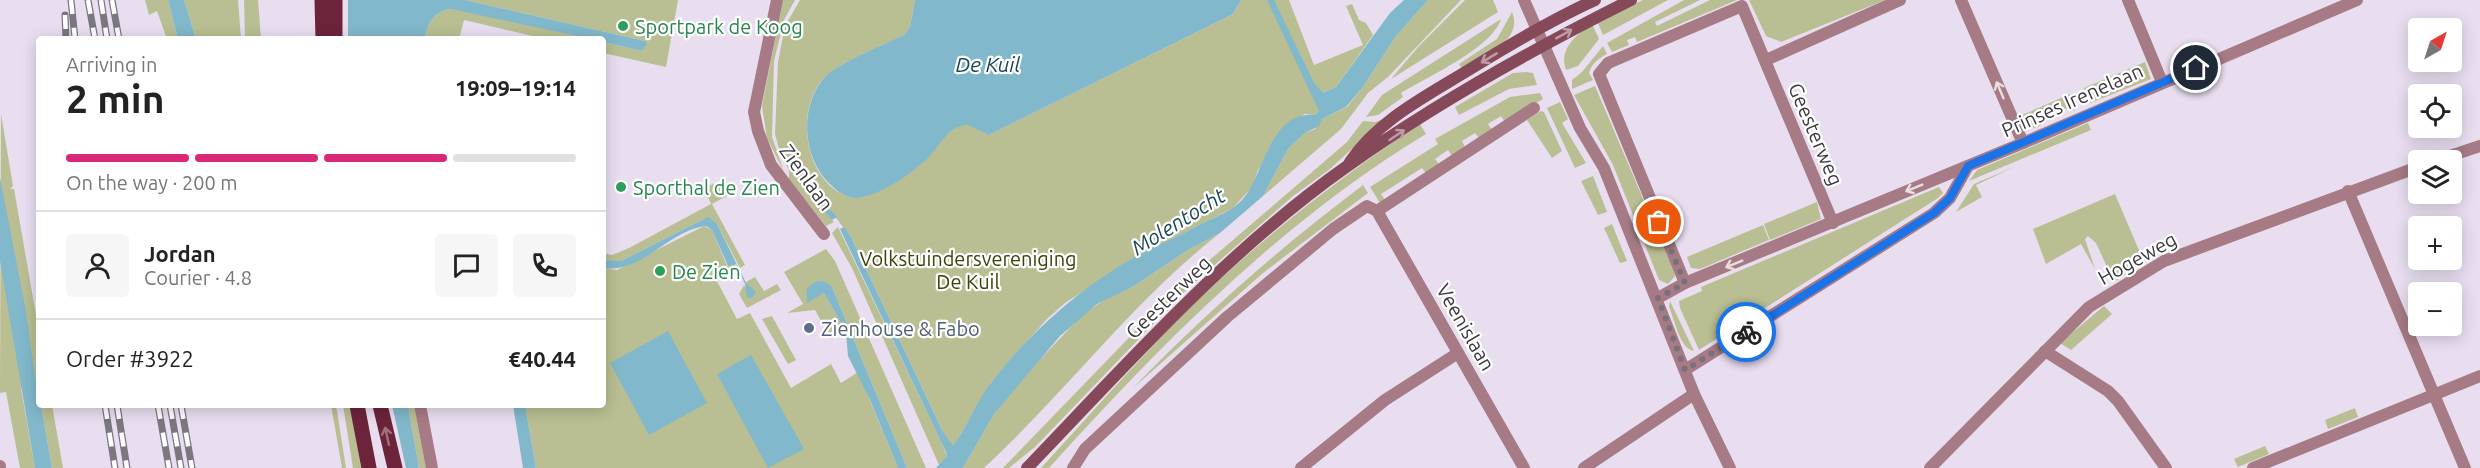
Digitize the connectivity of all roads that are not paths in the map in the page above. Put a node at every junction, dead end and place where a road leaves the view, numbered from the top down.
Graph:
1 (322, 0) edge
2 (335, 0) edge
3 (777, 0) edge
4 (1524, 0) edge
5 (1595, 0) edge
6 (1632, 0) edge
7 (1900, 0) edge
8 (1961, 0) edge
9 (2128, 0) edge
10 (2356, 0) edge
11 (2341, 3) edge
12 (1537, 29) junction
13 (323, 36) edge
14 (335, 36) edge
15 (1544, 45) junction
16 (1766, 60) junction
17 (2162, 82) junction
18 (1534, 108) dead end
19 (2023, 144) junction
20 (2480, 146) edge
21 (2462, 152) edge
22 (1347, 166) junction
23 (1968, 166) junction
24 (2408, 170) edge
25 (2348, 191) junction
26 (1374, 209) junction
27 (1833, 223) junction
28 (824, 234) dead end
29 (1685, 283) junction
30 (1658, 298) junction
31 (2045, 351) junction
32 (1458, 353) junction
33 (1685, 370) junction
34 (2480, 376) edge
35 (1694, 394) junction
36 (2433, 394) junction
37 (358, 408) edge
38 (381, 408) edge
39 (421, 408) edge
40 (369, 468) edge
41 (395, 468) edge
42 (432, 468) edge
43 (1027, 468) edge
44 (1073, 468) edge
45 (1301, 468) edge
46 (1524, 468) edge
47 (1584, 468) edge
48 (1730, 468) edge
49 (1930, 468) edge
50 (2166, 468) edge
51 (2253, 468) edge
52 (2465, 468) edge

1 - 13 main road
2 - 14 main road
3 - 28 street, Zienlaan
4 - 12 street
5 - 12 main road, Geesterweg
15 -> 6 main road, Geesterweg
7 - 16 street
19 -> 8 street
9 - 17 street
10 - 11 street, Prinses Irenelaan
11 - 17 street, Prinses Irenelaan
12 - 15 street
12 -> 22 main road, Geesterweg
22 -> 15 main road, Geesterweg
15 - 30 street
16 - 27 street, Geesterweg
16 - 29 street, Geesterweg
17 - 19 street, Prinses Irenelaan
18 - 26 street
19 - 23 street, Prinses Irenelaan
20 - 21 street
22 - 43 main road, Geesterweg
23 -> 27 street, Prinses Irenelaan
23 - 33 street
24 - 25 street, Hogeweg
25 - 31 street, Hogeweg
25 - 36 street
26 - 32 street, Veenislaan
26 - 44 street
27 -> 29 street, Prinses Irenelaan
29 - 30 street, Prinses Irenelaan
30 - 33 street
31 - 49 street, Hogeweg
31 - 50 street
32 - 45 street
32 - 46 street, Veenislaan
33 - 35 street
34 - 36 street
35 - 47 street
35 - 48 street
36 - 51 street
36 - 52 street
37 - 40 main road
41 -> 38 main road
39 - 42 street

